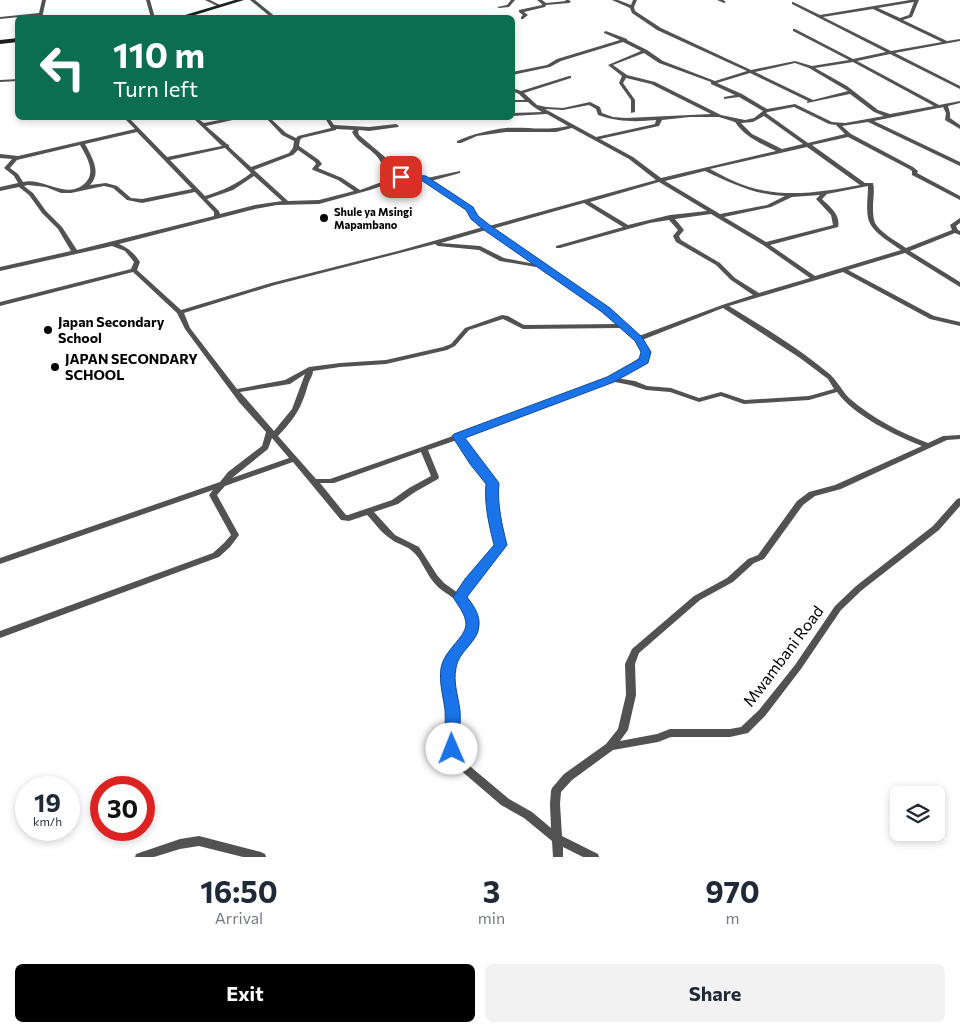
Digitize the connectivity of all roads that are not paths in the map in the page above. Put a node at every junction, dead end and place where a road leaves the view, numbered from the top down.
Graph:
1 (44, 0) edge
2 (148, 0) edge
3 (207, 0) edge
4 (241, 0) edge
5 (252, 0) edge
6 (513, 0) edge
7 (539, 0) edge
8 (567, 0) edge
9 (614, 0) edge
10 (635, 0) edge
11 (917, 0) edge
12 (793, 3) dead end
13 (544, 4) junction
14 (220, 6) junction
15 (499, 7) dead end
16 (632, 7) junction
17 (873, 7) junction
18 (40, 15) edge
19 (152, 15) edge
20 (188, 15) edge
21 (271, 15) edge
22 (820, 16) junction
23 (15, 17) edge
24 (0, 18) edge
25 (522, 18) dead end
26 (899, 20) junction
27 (795, 30) dead end
28 (606, 32) dead end
29 (15, 40) edge
30 (625, 40) junction
31 (960, 40) edge
32 (0, 42) edge
33 (947, 42) junction
34 (645, 51) junction
35 (889, 52) junction
36 (854, 61) junction
37 (809, 66) junction
38 (751, 71) junction
39 (515, 73) edge
40 (625, 76) junction
41 (569, 77) dead end
42 (15, 80) edge
43 (0, 81) edge
44 (714, 82) junction
45 (960, 88) edge
46 (515, 90) edge
47 (851, 92) junction
48 (521, 93) junction
49 (740, 95) junction
50 (726, 98) dead end
51 (515, 101) edge
52 (528, 101) junction
53 (812, 101) junction
54 (960, 102) edge
55 (795, 105) junction
56 (535, 106) junction
57 (942, 106) junction
58 (876, 111) junction
59 (633, 112) dead end
60 (545, 113) junction
61 (765, 113) junction
62 (515, 115) edge
63 (719, 116) junction
64 (893, 117) junction
65 (660, 118) junction
66 (882, 119) junction
67 (129, 120) edge
68 (198, 120) edge
69 (224, 120) edge
70 (271, 120) edge
71 (329, 120) edge
72 (737, 121) junction
73 (870, 121) junction
74 (203, 124) junction
75 (838, 125) junction
76 (396, 126) dead end
77 (573, 126) junction
78 (334, 127) junction
79 (960, 127) edge
80 (357, 128) junction
81 (138, 130) junction
82 (849, 135) junction
83 (595, 138) junction
84 (459, 142) dead end
85 (82, 143) junction
86 (296, 143) junction
87 (810, 145) junction
88 (227, 146) junction
89 (781, 151) junction
90 (0, 156) edge
91 (16, 158) junction
92 (166, 159) junction
93 (960, 164) edge
94 (705, 169) junction
95 (253, 171) junction
96 (458, 172) dead end
97 (401, 177) junction
98 (427, 180) junction
99 (661, 180) junction
100 (21, 184) junction
101 (864, 185) junction
102 (0, 189) edge
103 (195, 190) junction
104 (75, 191) junction
105 (358, 191) junction
106 (824, 194) junction
107 (792, 195) junction
108 (204, 198) junction
109 (960, 198) edge
110 (586, 201) junction
111 (286, 203) junction
112 (712, 212) junction
113 (218, 216) junction
114 (720, 216) junction
115 (670, 217) junction
116 (960, 220) edge
117 (626, 226) junction
118 (488, 228) junction
119 (958, 232) edge
120 (112, 244) junction
121 (765, 244) junction
122 (424, 245) junction
123 (558, 247) dead end
124 (904, 251) junction
125 (75, 252) junction
126 (0, 269) edge
127 (547, 269) junction
128 (134, 270) junction
129 (844, 270) junction
130 (960, 274) edge
131 (813, 277) junction
132 (949, 278) junction
133 (960, 285) edge
134 (758, 295) junction
135 (0, 304) edge
136 (724, 306) junction
137 (180, 312) junction
138 (960, 324) edge
139 (625, 326) junction
140 (639, 339) junction
141 (309, 369) junction
142 (611, 379) junction
143 (837, 390) junction
144 (235, 391) junction
145 (271, 434) junction
146 (458, 436) junction
147 (960, 437) edge
148 (929, 446) junction
149 (424, 449) junction
150 (294, 459) junction
151 (314, 481) junction
152 (220, 485) junction
153 (960, 500) edge
154 (369, 512) junction
155 (0, 561) edge
156 (460, 597) junction
157 (0, 635) edge
158 (610, 747) junction
159 (557, 839) junction
160 (140, 857) edge
161 (261, 857) edge
162 (558, 857) edge
163 (594, 857) edge

1 - 18 street
2 - 19 street
3 - 14 street
4 - 14 main road
5 - 21 street
6 - 15 street
7 - 13 street
8 - 13 street
9 - 16 street
10 - 16 street
11 - 17 street
11 - 26 street
12 - 22 street
13 - 25 street
14 - 20 main road
16 - 38 street
17 - 22 street
17 - 26 street
22 - 35 street
23 - 24 street
26 - 33 street
27 - 36 street
28 - 30 street
29 - 32 main road
30 - 34 street
30 - 39 street
31 - 33 street
33 - 35 street
34 - 40 street
34 - 44 street
35 - 36 street
35 - 45 street
36 - 37 street
36 - 57 street
37 - 38 street
37 - 47 street
38 - 44 street
38 - 53 street
40 - 59 street
40 - 63 street
41 - 48 street
42 - 43 street
44 - 49 street
46 - 48 street
47 - 53 street
47 - 58 street
48 - 52 street
49 - 50 street
49 - 61 street
51 - 52 street
52 - 56 street
53 - 55 street
54 - 57 street
55 - 61 street
55 - 75 street
56 - 60 street
56 - 65 street
57 - 64 street
57 - 79 street
58 - 64 street
58 - 66 street
60 - 62 street
60 - 77 street
61 - 72 street
61 - 87 street
63 - 65 street
63 - 72 street
64 - 66 street
65 - 83 street
66 - 73 street
67 - 81 street
68 - 74 street
69 - 74 street
70 - 86 street
71 - 78 street
72 - 89 street
73 - 75 street
73 - 93 street
74 - 88 street
75 - 82 street
76 - 80 street
77 - 83 street
77 - 84 street
78 - 80 street
78 - 86 street
80 - 97 street
81 - 85 street
81 - 92 street
82 - 87 street
82 - 109 street
83 - 99 street
85 - 91 street
85 - 104 street
86 - 95 street
86 - 105 street
87 - 89 street
87 - 101 street
88 - 92 street
88 - 95 street
89 - 94 street
90 - 91 street
91 - 100 street
92 - 103 street
94 - 99 street
94 - 107 street
95 - 108 street
95 - 111 street
96 - 98 street
97 - 98 street
97 - 105 street
98 - 118 street
99 - 110 street
99 - 112 street
100 - 102 street
100 - 104 street
100 - 125 street
101 - 106 street
101 - 124 street
103 - 104 street
103 - 108 street
105 - 111 street
106 - 107 street
106 - 121 street
107 - 114 street
108 - 113 street
110 - 117 street
110 - 118 street
111 - 113 street
112 - 114 street
112 - 115 street
113 - 120 street
114 - 121 street
115 - 117 street
115 - 134 street
116 - 119 street
117 - 123 street
118 - 122 street
118 - 127 street
119 - 124 street
120 - 125 street
120 - 128 street
121 - 131 street
122 - 127 street
122 - 137 street
124 - 129 street
124 - 132 street
125 - 126 street
127 - 139 street
128 - 135 street
128 - 137 street
129 - 131 street
129 - 138 street
130 - 132 street
131 - 134 street
132 - 133 street
134 - 136 street
136 - 140 street
136 - 143 street
137 - 144 street
139 - 140 street
139 - 141 street
140 - 142 street
141 - 144 street
141 - 145 street
142 - 143 street
142 - 146 street
143 - 148 street
144 - 145 street
145 - 150 street
145 - 152 street
146 - 149 street
146 - 156 street
147 - 148 street
148 - 158 street
149 - 151 street
149 - 154 street
150 - 151 street
150 - 152 street
151 - 154 street
152 - 155 street
152 - 157 street
153 - 158 street, Mwambani Road
154 - 156 street
156 - 159 street
158 - 159 street, Mwambani Road
159 - 162 street, Mwambani Road
159 - 163 street
160 - 161 street

